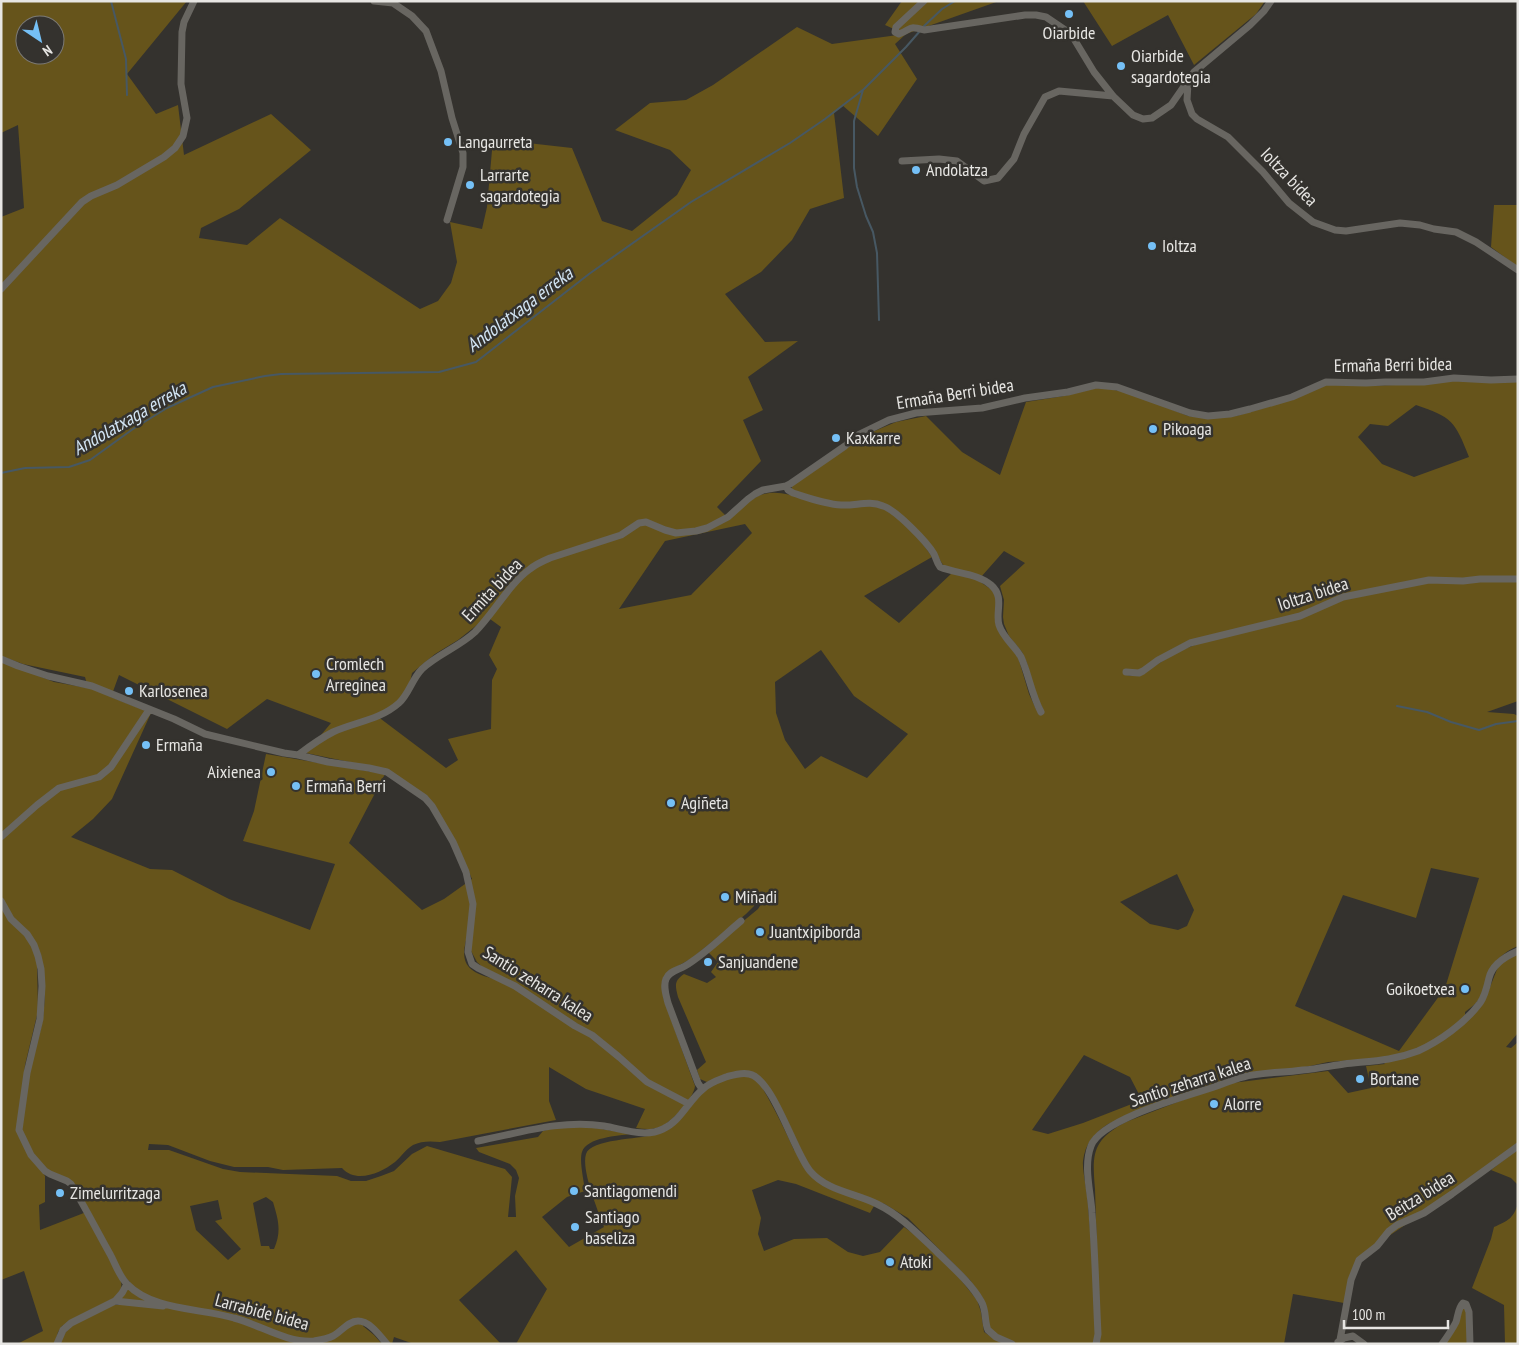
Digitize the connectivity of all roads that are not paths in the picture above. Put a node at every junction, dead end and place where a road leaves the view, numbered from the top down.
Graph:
1 (194, 1) edge
2 (374, 1) edge
3 (924, 1) edge
4 (1271, 1) edge
5 (1188, 82) junction
6 (1113, 96) junction
7 (902, 161) dead end
8 (446, 220) dead end
9 (1518, 270) edge
10 (1, 289) edge
11 (1518, 379) edge
12 (786, 486) junction
13 (1518, 579) edge
14 (1, 659) edge
15 (1126, 672) dead end
16 (148, 710) junction
17 (1041, 712) dead end
18 (298, 755) junction
19 (1, 837) edge
20 (1, 901) edge
21 (741, 921) dead end
22 (1518, 951) edge
23 (702, 1089) junction
24 (689, 1104) junction
25 (478, 1141) dead end
26 (1518, 1146) edge
27 (127, 1284) junction
28 (115, 1301) junction
29 (175, 1307) junction
30 (1338, 1342) edge
31 (57, 1344) edge
32 (387, 1344) edge
33 (1012, 1344) edge
34 (1096, 1344) edge
35 (1364, 1344) edge
36 (1442, 1344) edge
37 (1470, 1344) edge

1 - 10 street
2 - 8 street
3 - 6 street
4 - 5 street
5 - 6 street
5 - 9 street, Ioltza bidea
6 - 7 street
11 - 12 street, Ermaña Berri bidea
12 - 17 street
12 - 18 street, Ermita bidea
13 - 15 street, Ioltza bidea
14 - 16 street
16 - 18 street
16 - 19 street
18 - 24 street, Santio zeharra kalea
20 - 27 street
21 - 23 street
22 - 34 street, Santio zeharra kalea
23 - 24 street
23 - 33 street
24 - 25 street
26 - 30 street, Beitza bidea
27 - 28 street
27 - 29 street, Larrabide bidea
28 - 29 street, Larrabide bidea
28 - 31 street
29 - 32 street, Larrabide bidea
30 - 35 street
36 - 37 street

